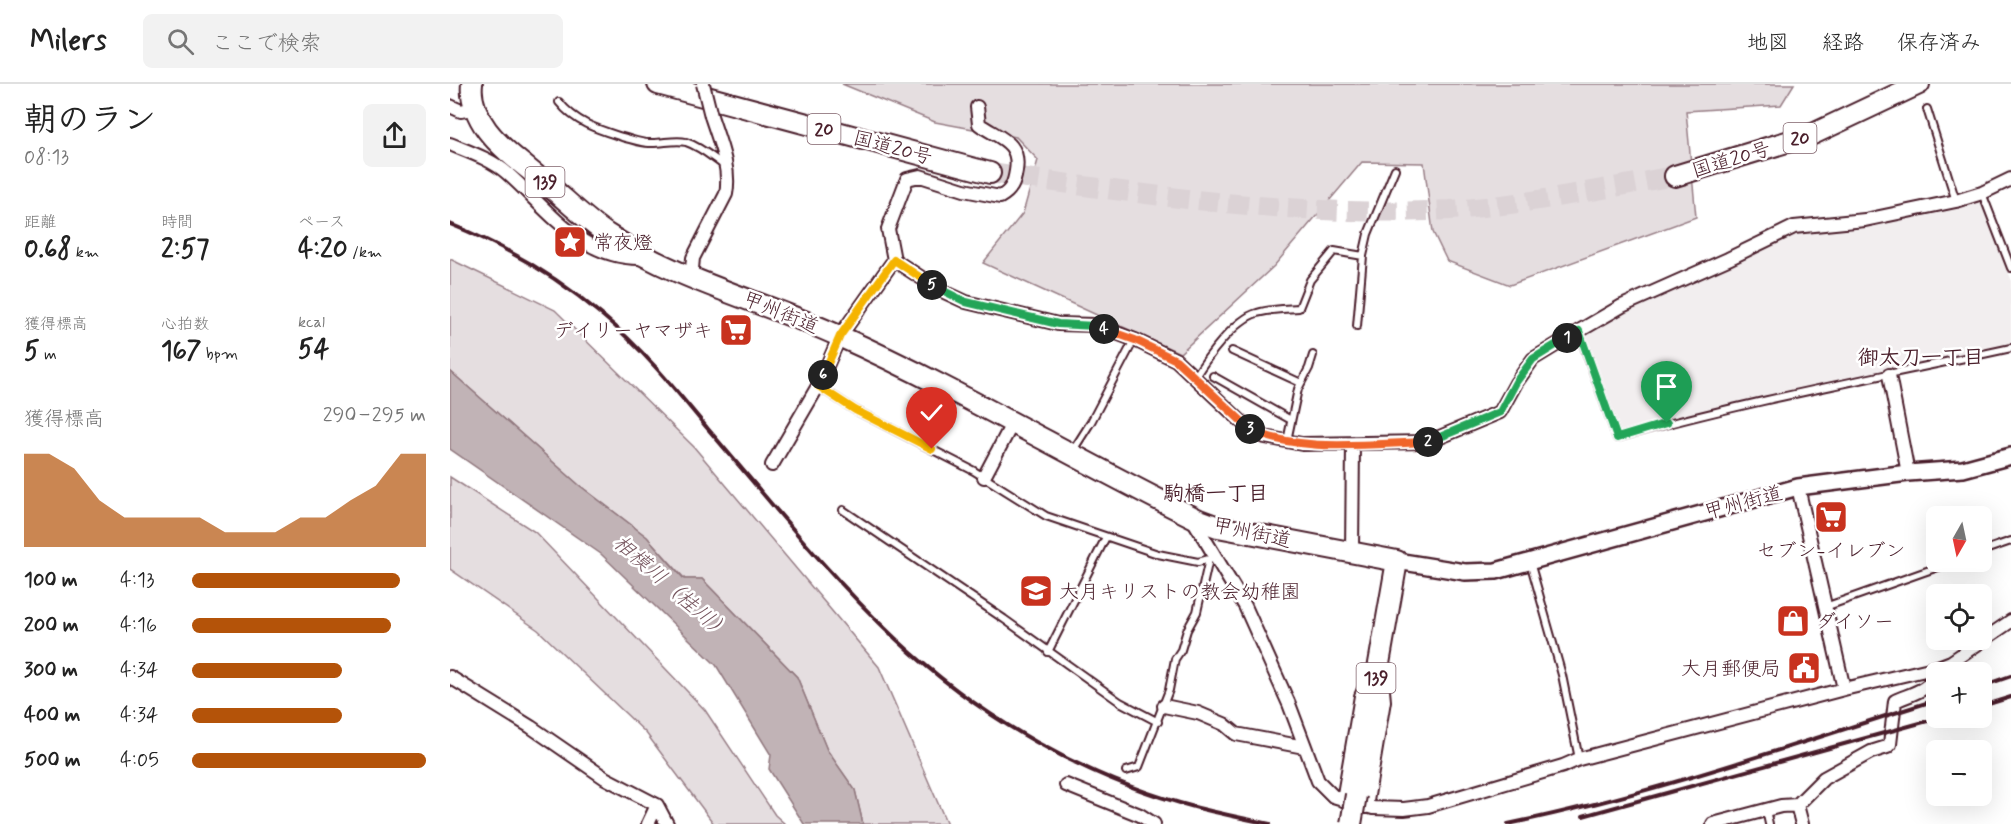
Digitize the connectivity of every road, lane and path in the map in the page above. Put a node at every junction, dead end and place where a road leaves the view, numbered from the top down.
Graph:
1 (472, 84) edge
2 (658, 84) edge
3 (703, 84) edge
4 (1919, 84) edge
5 (559, 102) dead end
6 (450, 106) edge
7 (977, 107) dead end
8 (476, 108) junction
9 (1927, 109) dead end
10 (450, 144) edge
11 (726, 167) junction
12 (1395, 169) dead end
13 (990, 173) tunnel mouth
14 (1675, 176) tunnel mouth
15 (2011, 179) edge
16 (1982, 193) junction
17 (1956, 201) junction
18 (1363, 256) junction
19 (648, 258) junction
20 (894, 260) junction
21 (2011, 268) edge
22 (688, 276) junction
23 (1357, 326) dead end
24 (1579, 331) junction
25 (840, 336) junction
26 (1135, 340) junction
27 (2011, 348) edge
28 (1232, 351) dead end
29 (1313, 355) dead end
30 (1889, 375) junction
31 (1213, 376) dead end
32 (1195, 377) junction
33 (1301, 383) junction
34 (818, 386) junction
35 (1292, 420) junction
36 (1013, 422) junction
37 (1287, 442) junction
38 (1353, 444) junction
39 (1071, 453) junction
40 (2011, 456) edge
41 (772, 465) dead end
42 (1908, 473) junction
43 (984, 477) junction
44 (1798, 487) junction
45 (843, 510) dead end
46 (1191, 517) junction
47 (1106, 537) junction
48 (2011, 541) edge
49 (1992, 548) edge
50 (1352, 552) junction
51 (1211, 557) junction
52 (1397, 561) junction
53 (1530, 562) junction
54 (1926, 571) edge
55 (1824, 607) junction
56 (2011, 621) edge
57 (1048, 652) junction
58 (1951, 662) edge
59 (1926, 672) edge
60 (450, 677) edge
61 (1926, 687) edge
62 (1844, 689) junction
63 (1164, 706) junction
64 (1158, 722) junction
65 (1304, 747) junction
66 (1579, 759) junction
67 (1126, 771) dead end
68 (1066, 786) dead end
69 (1355, 801) junction
70 (657, 805) junction
71 (1797, 805) junction
72 (1766, 810) junction
73 (648, 824) edge
74 (668, 824) edge
75 (1154, 824) edge
76 (1351, 824) edge
77 (1713, 824) edge
78 (1769, 824) edge
79 (1802, 824) edge

1 - 8 highway, 甲州街道 / 139
2 - 13 highway, 国道20号 / 20
3 - 11 street, bridge
4 - 14 highway, 国道20号 / 20
5 - 11 lane
6 - 8 street
7 - 20 street
8 - 19 highway, 甲州街道 / 139
9 - 17 lane
10 - 19 street
11 - 22 street
12 - 18 lane
15 - 16 street
16 - 17 street
16 - 21 lane
17 - 24 street
18 - 23 lane
18 - 32 lane
19 - 22 highway, 甲州街道 / 139
20 - 25 street
20 - 26 street
22 - 25 highway, 甲州街道 / 139
24 - 30 lane
24 - 38 street
25 - 34 street
25 - 36 highway, 甲州街道 / 139
26 - 32 street
26 - 39 lane
27 - 30 lane
28 - 33 lane
29 - 33 lane
30 - 42 street
31 - 35 lane
32 - 37 street
33 - 35 lane
34 - 41 street
34 - 43 lane
35 - 37 lane
36 - 39 highway, 甲州街道 / 139
36 - 43 street
37 - 38 street
38 - 50 street
39 - 46 highway, 甲州街道 / 139
40 - 42 street, 甲州街道
42 - 44 street, 甲州街道
43 - 47 lane
44 - 53 street, 甲州街道
44 - 55 street
45 - 57 lane
46 - 50 highway, 甲州街道 / 139
46 - 51 street
47 - 51 lane
47 - 57 lane
48 - 49 lane
50 - 52 highway, 甲州街道 / 139
51 - 63 lane
51 - 65 street
52 - 53 street, 甲州街道
52 - 69 highway, 139
53 - 66 lane
54 - 55 lane
55 - 62 street
56 - 58 street
57 - 64 lane
59 - 62 street
60 - 70 street
61 - 71 street
62 - 66 street
63 - 64 lane
63 - 65 street
64 - 67 lane
65 - 69 street
66 - 69 street
68 - 75 street
69 - 76 highway, 139, bridge
70 - 73 street
70 - 74 street
71 - 72 street
71 - 79 street
72 - 77 street
72 - 78 lane

